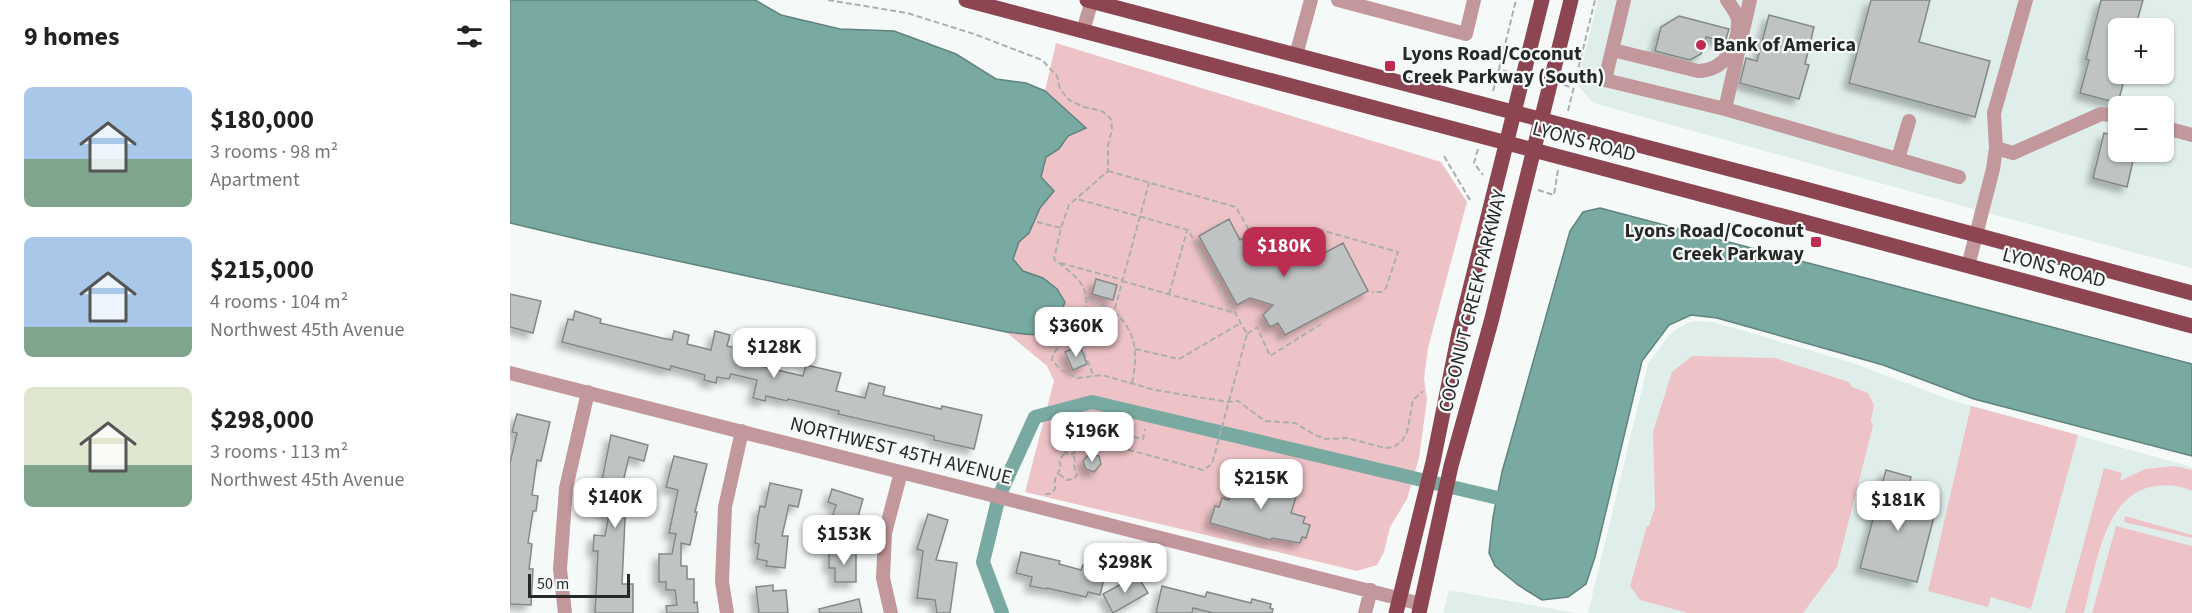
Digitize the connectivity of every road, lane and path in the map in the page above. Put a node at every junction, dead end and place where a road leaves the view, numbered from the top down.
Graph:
1 (828, 0) edge
2 (966, 0) edge
3 (1090, 0) edge
4 (1311, 0) edge
5 (1338, 0) edge
6 (1474, 0) edge
7 (1516, 0) edge
8 (1542, 0) edge
9 (1571, 0) edge
10 (1595, 0) edge
11 (1624, 0) edge
12 (1727, 0) edge
13 (1750, 0) edge
14 (2026, 0) edge
15 (1083, 31) junction
16 (1612, 50) junction
17 (1296, 55) junction
18 (1499, 69) dead end
19 (1573, 88) dead end
20 (1725, 109) junction
21 (1513, 113) junction
22 (2108, 115) edge
23 (1541, 120) junction
24 (1909, 121) dead end
25 (2174, 130) edge
26 (2192, 135) edge
27 (1505, 142) junction
28 (1996, 148) junction
29 (1533, 150) junction
30 (1444, 156) dead end
31 (1898, 159) junction
32 (1108, 171) junction
33 (1959, 177) dead end
34 (1149, 183) junction
35 (1077, 199) junction
36 (1470, 200) dead end
37 (1140, 217) junction
38 (1037, 222) dead end
39 (1061, 228) junction
40 (1187, 230) junction
41 (1976, 235) junction
42 (1058, 262) junction
43 (1968, 266) junction
44 (1123, 280) junction
45 (1372, 292) dead end
46 (2192, 293) edge
47 (1169, 294) junction
48 (1085, 298) junction
49 (1114, 312) junction
50 (1234, 312) junction
51 (1241, 323) junction
52 (1321, 324) dead end
53 (2192, 326) edge
54 (1246, 334) junction
55 (1077, 335) junction
56 (1135, 349) junction
57 (510, 373) edge
58 (1094, 376) junction
59 (1132, 383) junction
60 (1423, 391) dead end
61 (588, 392) junction
62 (1228, 402) junction
63 (1146, 429) dead end
64 (742, 431) junction
65 (1105, 445) junction
66 (1074, 447) junction
67 (1065, 453) junction
68 (1073, 453) junction
69 (901, 471) junction
70 (1059, 474) junction
71 (1037, 494) dead end
72 (1371, 590) junction
73 (1398, 606) edge
74 (1420, 608) edge
75 (565, 613) edge
76 (727, 613) edge
77 (891, 613) edge
78 (1365, 613) edge

1 - 32 path
2 - 15 main road, LYONS ROAD
3 - 15 street
3 - 17 main road, LYONS ROAD
4 - 17 street
5 - 6 street
7 - 18 path
8 - 21 main road, COCONUT CREEK PARKWAY
9 - 23 main road, COCONUT CREEK PARKWAY
10 - 19 path
11 - 16 street
12 - 16 street
13 - 20 street
14 - 28 street
15 - 27 main road, LYONS ROAD
16 - 20 street
17 - 21 main road, LYONS ROAD
20 - 31 street
21 - 23 main road, LYONS ROAD
21 - 27 main road, COCONUT CREEK PARKWAY
22 - 28 street
23 - 29 main road, COCONUT CREEK PARKWAY
23 - 41 main road, LYONS ROAD
24 - 31 street
25 - 26 street
27 - 29 main road, LYONS ROAD
27 - 73 main road, COCONUT CREEK PARKWAY
28 - 41 street
29 - 43 main road, LYONS ROAD
29 - 74 main road, COCONUT CREEK PARKWAY
30 - 36 path
31 - 33 street
32 - 34 path
32 - 35 path
34 - 37 path
34 - 45 path
35 - 37 path
35 - 39 path
37 - 40 path
37 - 44 path
38 - 39 path
39 - 42 path
40 - 47 path
40 - 50 path
41 - 43 street
41 - 46 main road, LYONS ROAD
42 - 44 path
42 - 48 path
43 - 53 main road, LYONS ROAD
44 - 47 path
44 - 49 path
47 - 50 path
48 - 49 path
48 - 55 path
49 - 56 path
50 - 51 path
51 - 54 path
51 - 56 path
52 - 54 path
54 - 62 path
55 - 58 path
55 - 58 path
56 - 59 path
57 - 61 street, NORTHWEST 45TH AVENUE
58 - 59 path
59 - 62 path
60 - 62 path
61 - 64 street, NORTHWEST 45TH AVENUE
61 - 75 street
62 - 65 path
63 - 65 path
64 - 69 street, NORTHWEST 45TH AVENUE
64 - 76 street
65 - 66 path
66 - 67 path
66 - 68 path
67 - 68 path
67 - 70 path
68 - 70 path
69 - 72 street, NORTHWEST 45TH AVENUE
69 - 77 street
70 - 71 path
72 - 73 street, NORTHWEST 45TH AVENUE
72 - 78 street
73 - 74 street, NORTHWEST 45TH AVENUE

